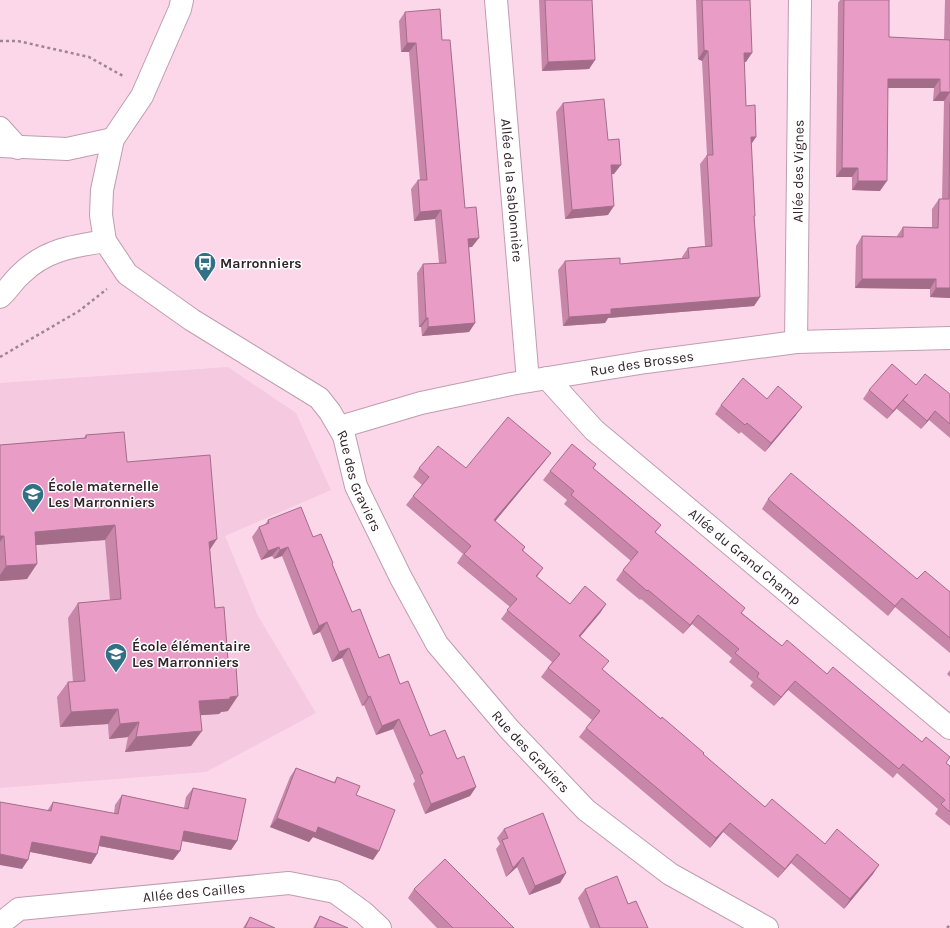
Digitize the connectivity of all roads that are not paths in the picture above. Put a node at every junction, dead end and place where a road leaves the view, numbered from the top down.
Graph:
1 (182, 0) edge
2 (496, 0) edge
3 (800, 0) edge
4 (0, 128) edge
5 (113, 139) junction
6 (9, 147) edge
7 (105, 241) junction
8 (0, 297) edge
9 (950, 338) edge
10 (796, 342) junction
11 (538, 380) junction
12 (340, 427) junction
13 (950, 728) edge
14 (0, 924) edge
15 (380, 928) edge
16 (767, 928) edge

1 - 5 street, Rue des Graviers
2 - 11 street, Allée de la Sablonnière
3 - 10 street, Allée des Vignes
4 - 6 street
5 - 6 street
5 - 7 street, Rue des Graviers
7 - 8 street
7 - 12 street, Rue des Graviers
9 - 10 street, Rue des Brosses
10 - 11 street, Rue des Brosses
11 - 12 street, Rue des Brosses
11 - 13 street, Allée du Grand Champ
12 - 16 street, Rue des Graviers
14 - 15 street, Allée des Cailles

